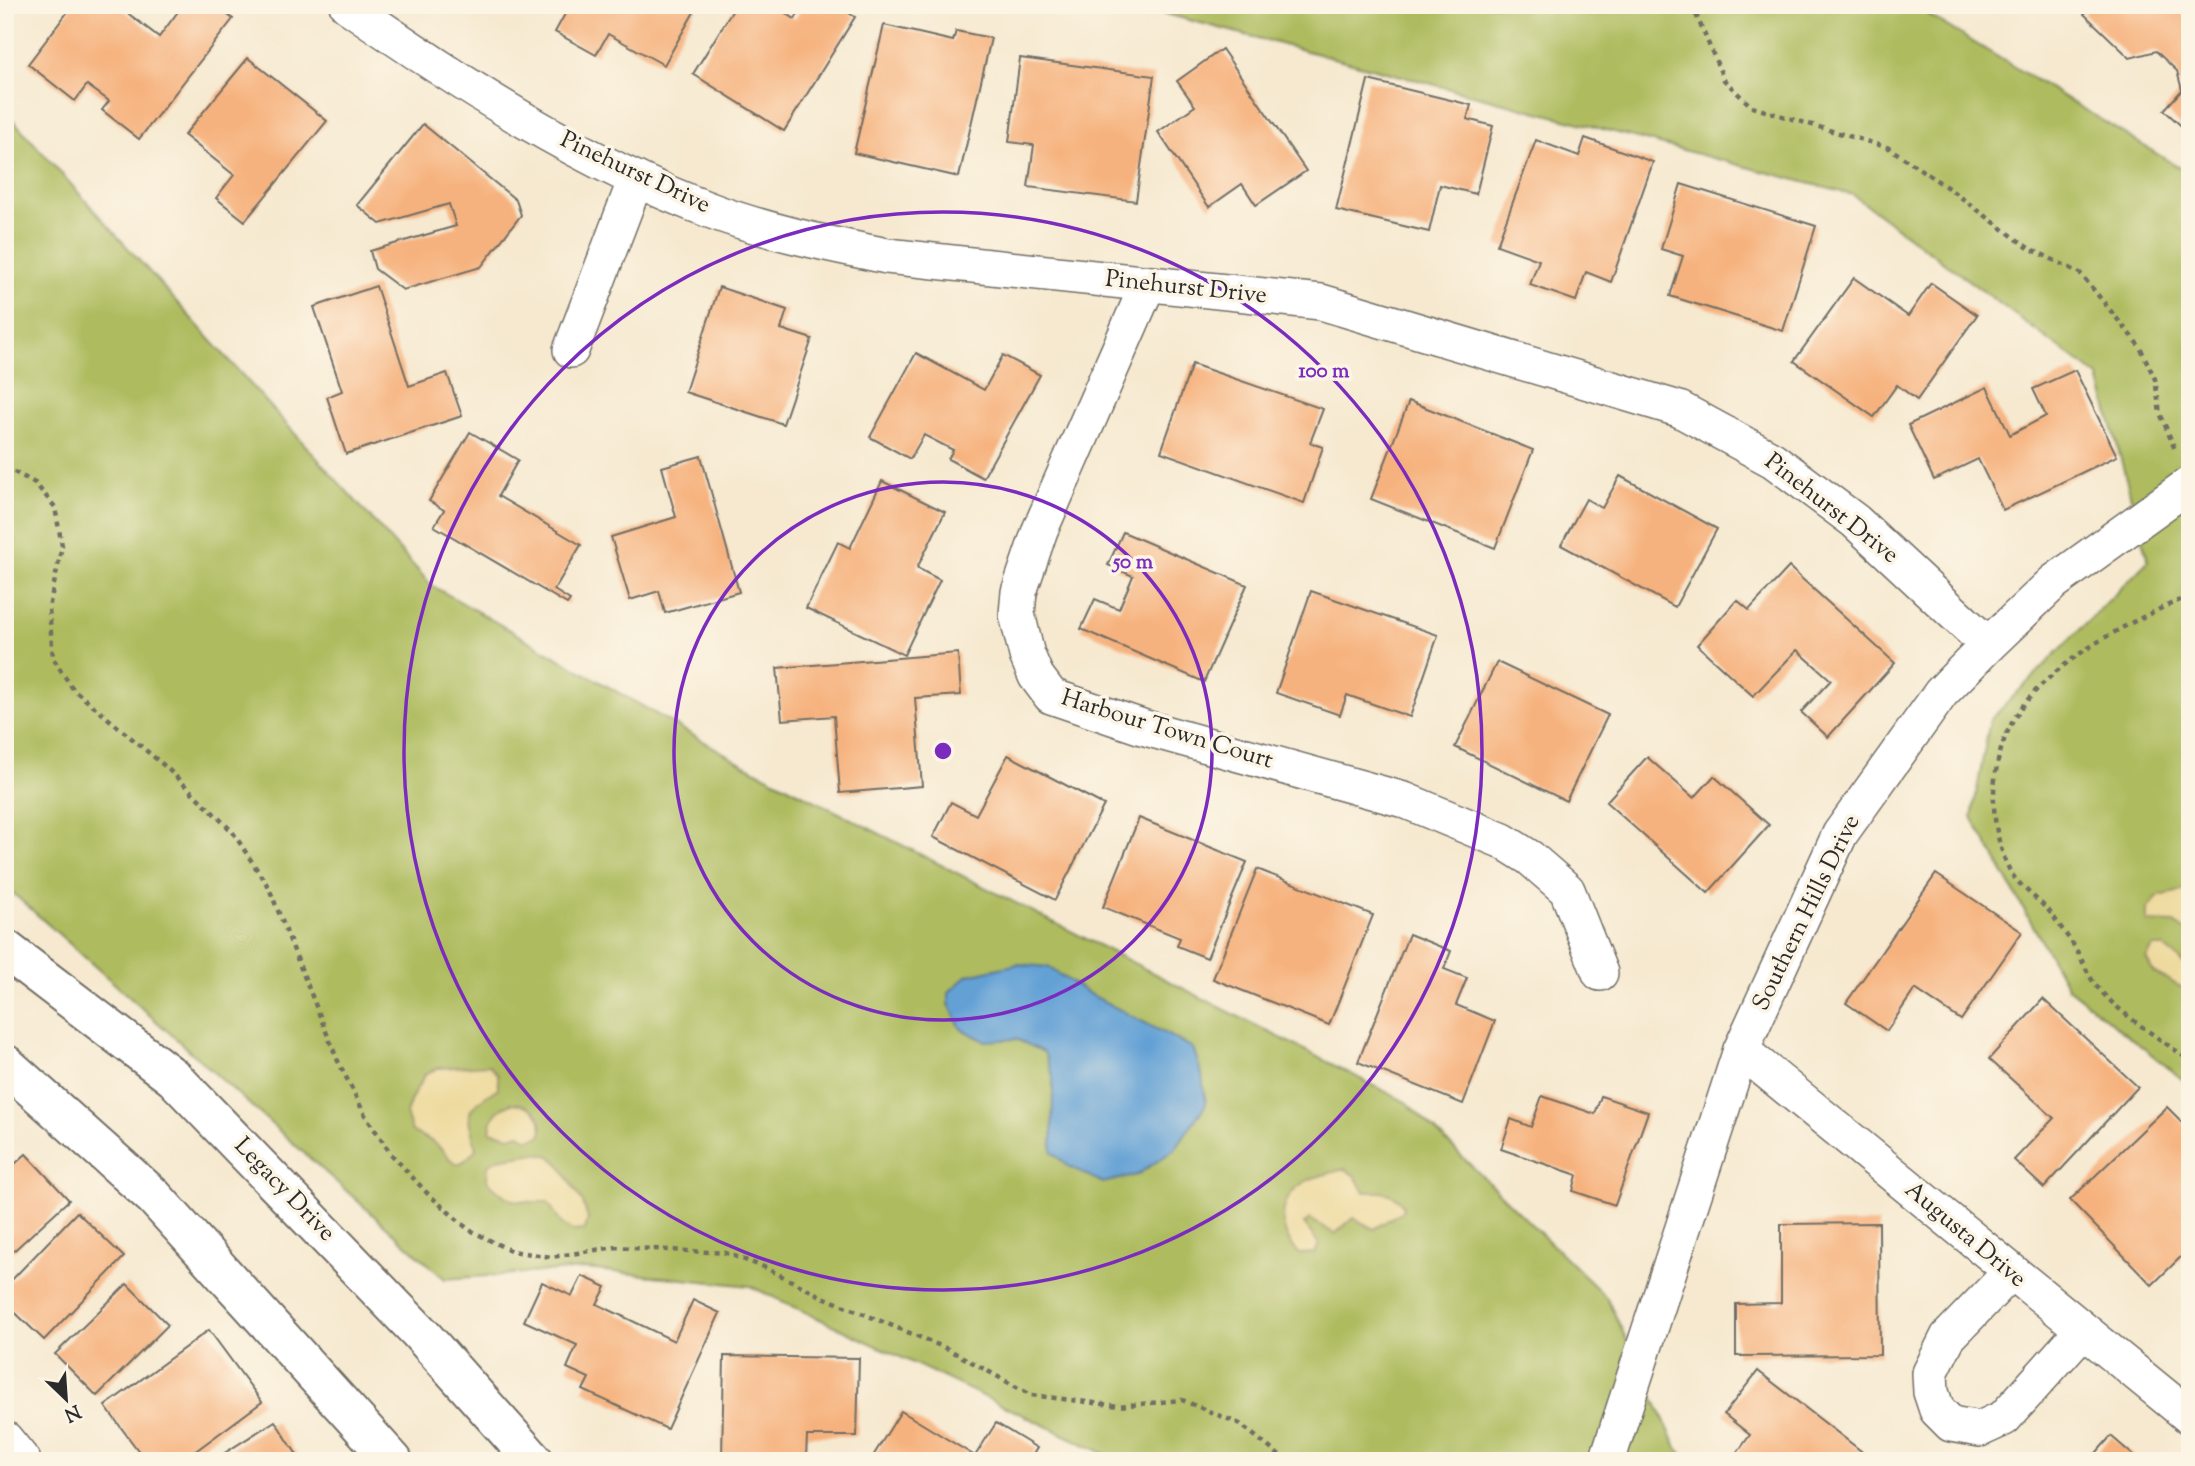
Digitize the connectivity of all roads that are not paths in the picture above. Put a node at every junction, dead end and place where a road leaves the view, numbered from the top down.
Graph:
1 (347, 5) edge
2 (636, 179) junction
3 (1148, 284) junction
4 (571, 350) dead end
5 (2190, 484) edge
6 (1988, 645) junction
7 (5, 949) edge
8 (1600, 973) dead end
9 (1741, 1050) junction
10 (5, 1064) edge
11 (2010, 1273) junction
12 (2082, 1331) junction
13 (2190, 1417) edge
14 (5, 1439) edge
15 (23, 1461) edge
16 (393, 1461) edge
17 (534, 1461) edge
18 (1607, 1461) edge

1 - 2 street, Pinehurst Drive
2 - 3 street, Pinehurst Drive
2 - 4 street
3 - 6 street, Pinehurst Drive
3 - 8 street, Harbour Town Court
5 - 6 street, Southern Hills Drive
6 - 9 street, Southern Hills Drive
7 - 17 main road, Legacy Drive
9 - 11 street, Augusta Drive
9 - 18 street, Southern Hills Drive
10 - 16 main road
11 - 12 street, Augusta Drive
11 - 12 street
12 - 13 street, Augusta Drive
14 - 15 street

